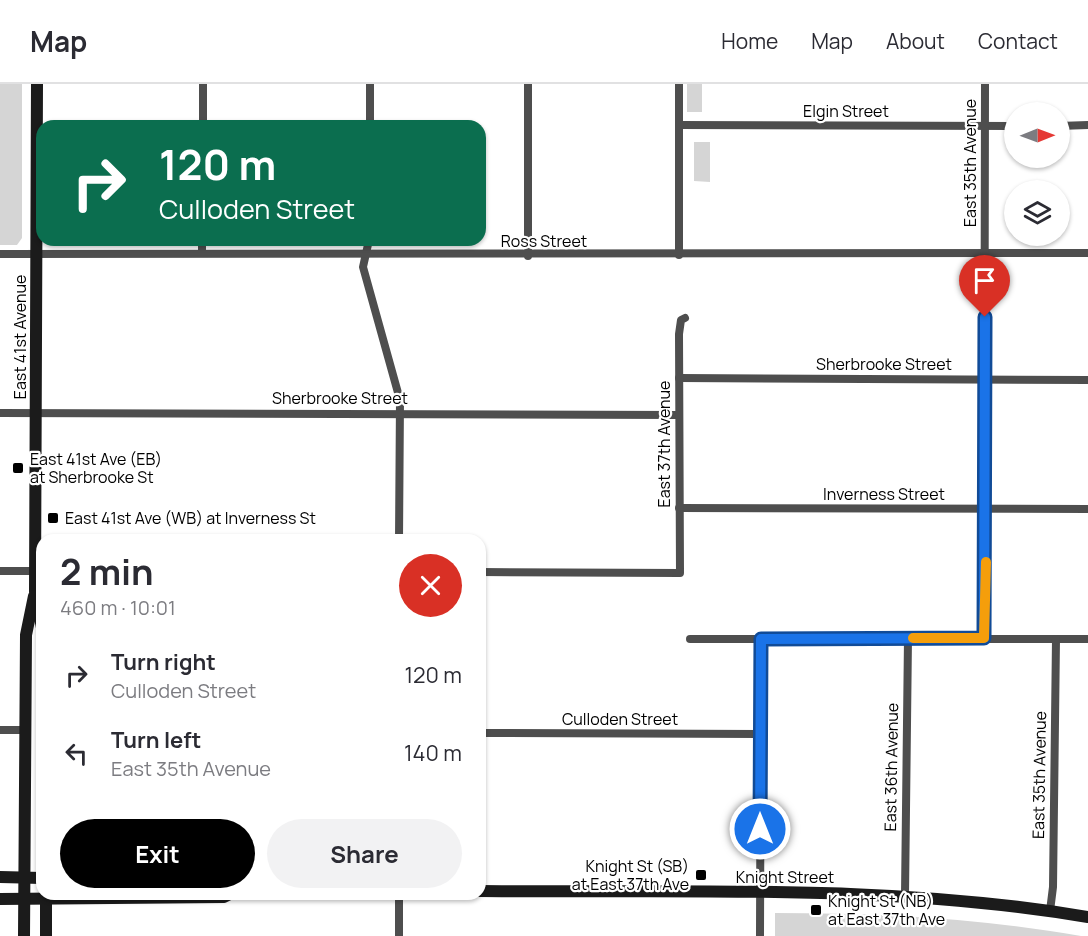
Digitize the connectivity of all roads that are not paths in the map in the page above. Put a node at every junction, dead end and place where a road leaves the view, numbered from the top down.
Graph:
1 (37, 84) edge
2 (203, 84) edge
3 (370, 84) edge
4 (528, 84) edge
5 (679, 84) edge
6 (986, 84) edge
7 (37, 120) edge
8 (203, 120) edge
9 (370, 120) edge
10 (679, 125) junction
11 (1088, 125) edge
12 (985, 126) junction
13 (1004, 126) edge
14 (1070, 126) edge
15 (36, 246) edge
16 (202, 246) edge
17 (368, 246) edge
18 (36, 253) junction
19 (202, 253) junction
20 (0, 254) edge
21 (366, 254) junction
22 (985, 254) junction
23 (1088, 254) edge
24 (679, 255) junction
25 (528, 256) junction
26 (685, 318) dead end
27 (679, 378) junction
28 (985, 379) junction
29 (1088, 380) edge
30 (0, 413) edge
31 (36, 413) junction
32 (401, 413) junction
33 (679, 415) junction
34 (679, 508) junction
35 (985, 509) junction
36 (1088, 509) edge
37 (38, 534) edge
38 (399, 534) edge
39 (0, 571) edge
40 (36, 571) edge
41 (486, 572) edge
42 (36, 586) edge
43 (35, 591) junction
44 (36, 596) edge
45 (908, 638) junction
46 (984, 638) junction
47 (690, 639) dead end
48 (761, 639) junction
49 (1056, 639) junction
50 (1088, 639) edge
51 (0, 730) edge
52 (24, 730) junction
53 (486, 733) edge
54 (760, 734) junction
55 (0, 877) edge
56 (24, 878) junction
57 (36, 878) edge
58 (486, 891) edge
59 (760, 893) junction
60 (905, 895) junction
61 (36, 898) edge
62 (0, 899) edge
63 (24, 899) junction
64 (46, 900) edge
65 (399, 900) edge
66 (1050, 911) junction
67 (1088, 917) edge
68 (24, 936) edge
69 (46, 936) edge
70 (399, 936) edge
71 (760, 936) edge

1 - 7 main road, East 41st Avenue
2 - 8 street
3 - 9 street
4 - 25 street
5 - 10 street
6 - 12 street, East 35th Avenue
10 - 12 street, Elgin Street
10 - 24 street
11 - 14 street
12 - 13 street, Elgin Street
12 - 22 street, East 35th Avenue
15 - 18 main road, East 41st Avenue
16 - 19 street
17 - 21 street
18 - 19 street, Ross Street
18 - 20 street, Ross Street
18 - 31 main road, East 41st Avenue
19 - 21 street, Ross Street
21 - 25 street, Ross Street
21 - 32 street
22 - 23 street, Ross Street
22 - 24 street, Ross Street
22 - 28 street, East 35th Avenue
24 - 25 street, Ross Street
26 - 27 street, East 37th Avenue
27 - 28 street, Sherbrooke Street
27 - 33 street, East 37th Avenue
28 - 29 street, Sherbrooke Street
28 - 35 street, East 35th Avenue
30 - 31 street, Sherbrooke Street
31 - 32 street, Sherbrooke Street
31 - 37 main road, East 41st Avenue
32 - 33 street, Sherbrooke Street
32 - 38 street
33 - 34 street, East 37th Avenue
34 - 35 street, Inverness Street
34 - 41 street, East 37th Avenue
35 - 36 street, Inverness Street
35 - 46 street, East 35th Avenue
39 - 40 street
42 - 43 main road, East 41st Avenue
43 - 44 main road, East 41st Avenue
43 - 52 main road, East 41st Avenue
45 - 46 street
45 - 48 street
45 - 60 street, East 36th Avenue
46 - 49 street
47 - 48 street
48 - 54 street
49 - 50 street
49 - 66 street, East 35th Avenue
51 - 52 street
52 - 56 main road, East 41st Avenue
53 - 54 street, Culloden Street
54 - 59 street
55 - 56 main road
56 - 57 main road
56 - 63 main road, East 41st Avenue
58 - 59 main road, Knight Street
59 - 60 main road, Knight Street
59 - 71 street
60 - 66 main road, Knight Street
61 - 63 main road
62 - 63 main road
63 - 68 main road, East 41st Avenue
64 - 69 main road
65 - 70 street
66 - 67 main road, Knight Street

